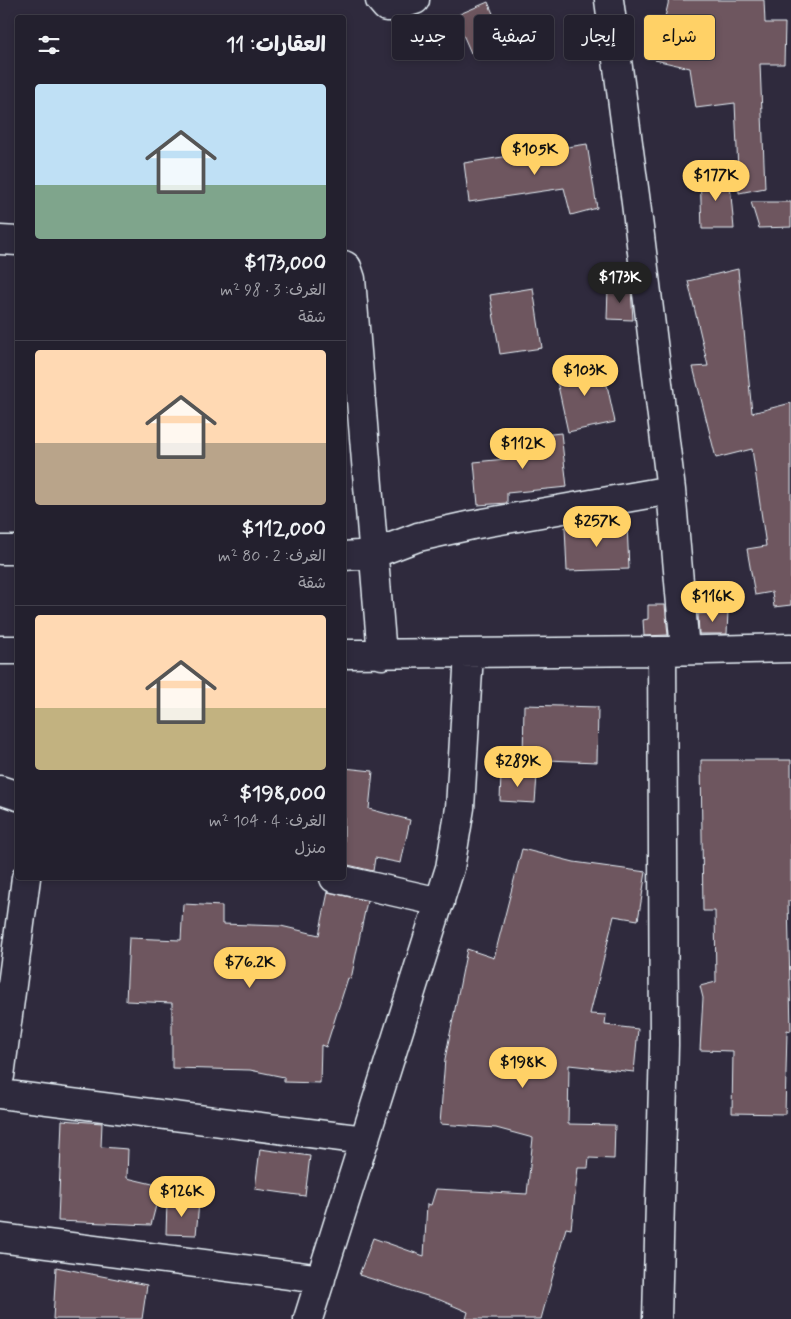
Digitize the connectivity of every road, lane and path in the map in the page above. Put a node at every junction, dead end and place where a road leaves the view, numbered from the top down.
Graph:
1 (380, 0) edge
2 (415, 0) edge
3 (609, 0) edge
4 (0, 240) edge
5 (15, 241) edge
6 (346, 266) edge
7 (672, 490) junction
8 (0, 550) edge
9 (15, 550) edge
10 (372, 554) junction
11 (346, 556) edge
12 (791, 648) edge
13 (0, 650) edge
14 (15, 650) edge
15 (674, 651) junction
16 (469, 653) junction
17 (346, 654) edge
18 (382, 655) junction
19 (0, 790) edge
20 (15, 795) edge
21 (26, 880) edge
22 (343, 880) edge
23 (440, 902) junction
24 (0, 1076) edge
25 (0, 1094) edge
26 (365, 1140) junction
27 (0, 1238) edge
28 (321, 1279) junction
29 (308, 1319) edge
30 (657, 1319) edge

1 - 2 street
3 - 7 street
4 - 5 street
6 - 10 street
7 - 10 street
7 - 15 street
8 - 9 street
10 - 11 street
10 - 18 street
12 - 15 street
13 - 14 street
15 - 16 street
15 - 30 street
16 - 18 street
16 - 23 street
17 - 18 street
19 - 20 street
21 - 24 street
22 - 23 street
23 - 26 street
25 - 26 street
26 - 28 street
27 - 28 street
28 - 29 street

